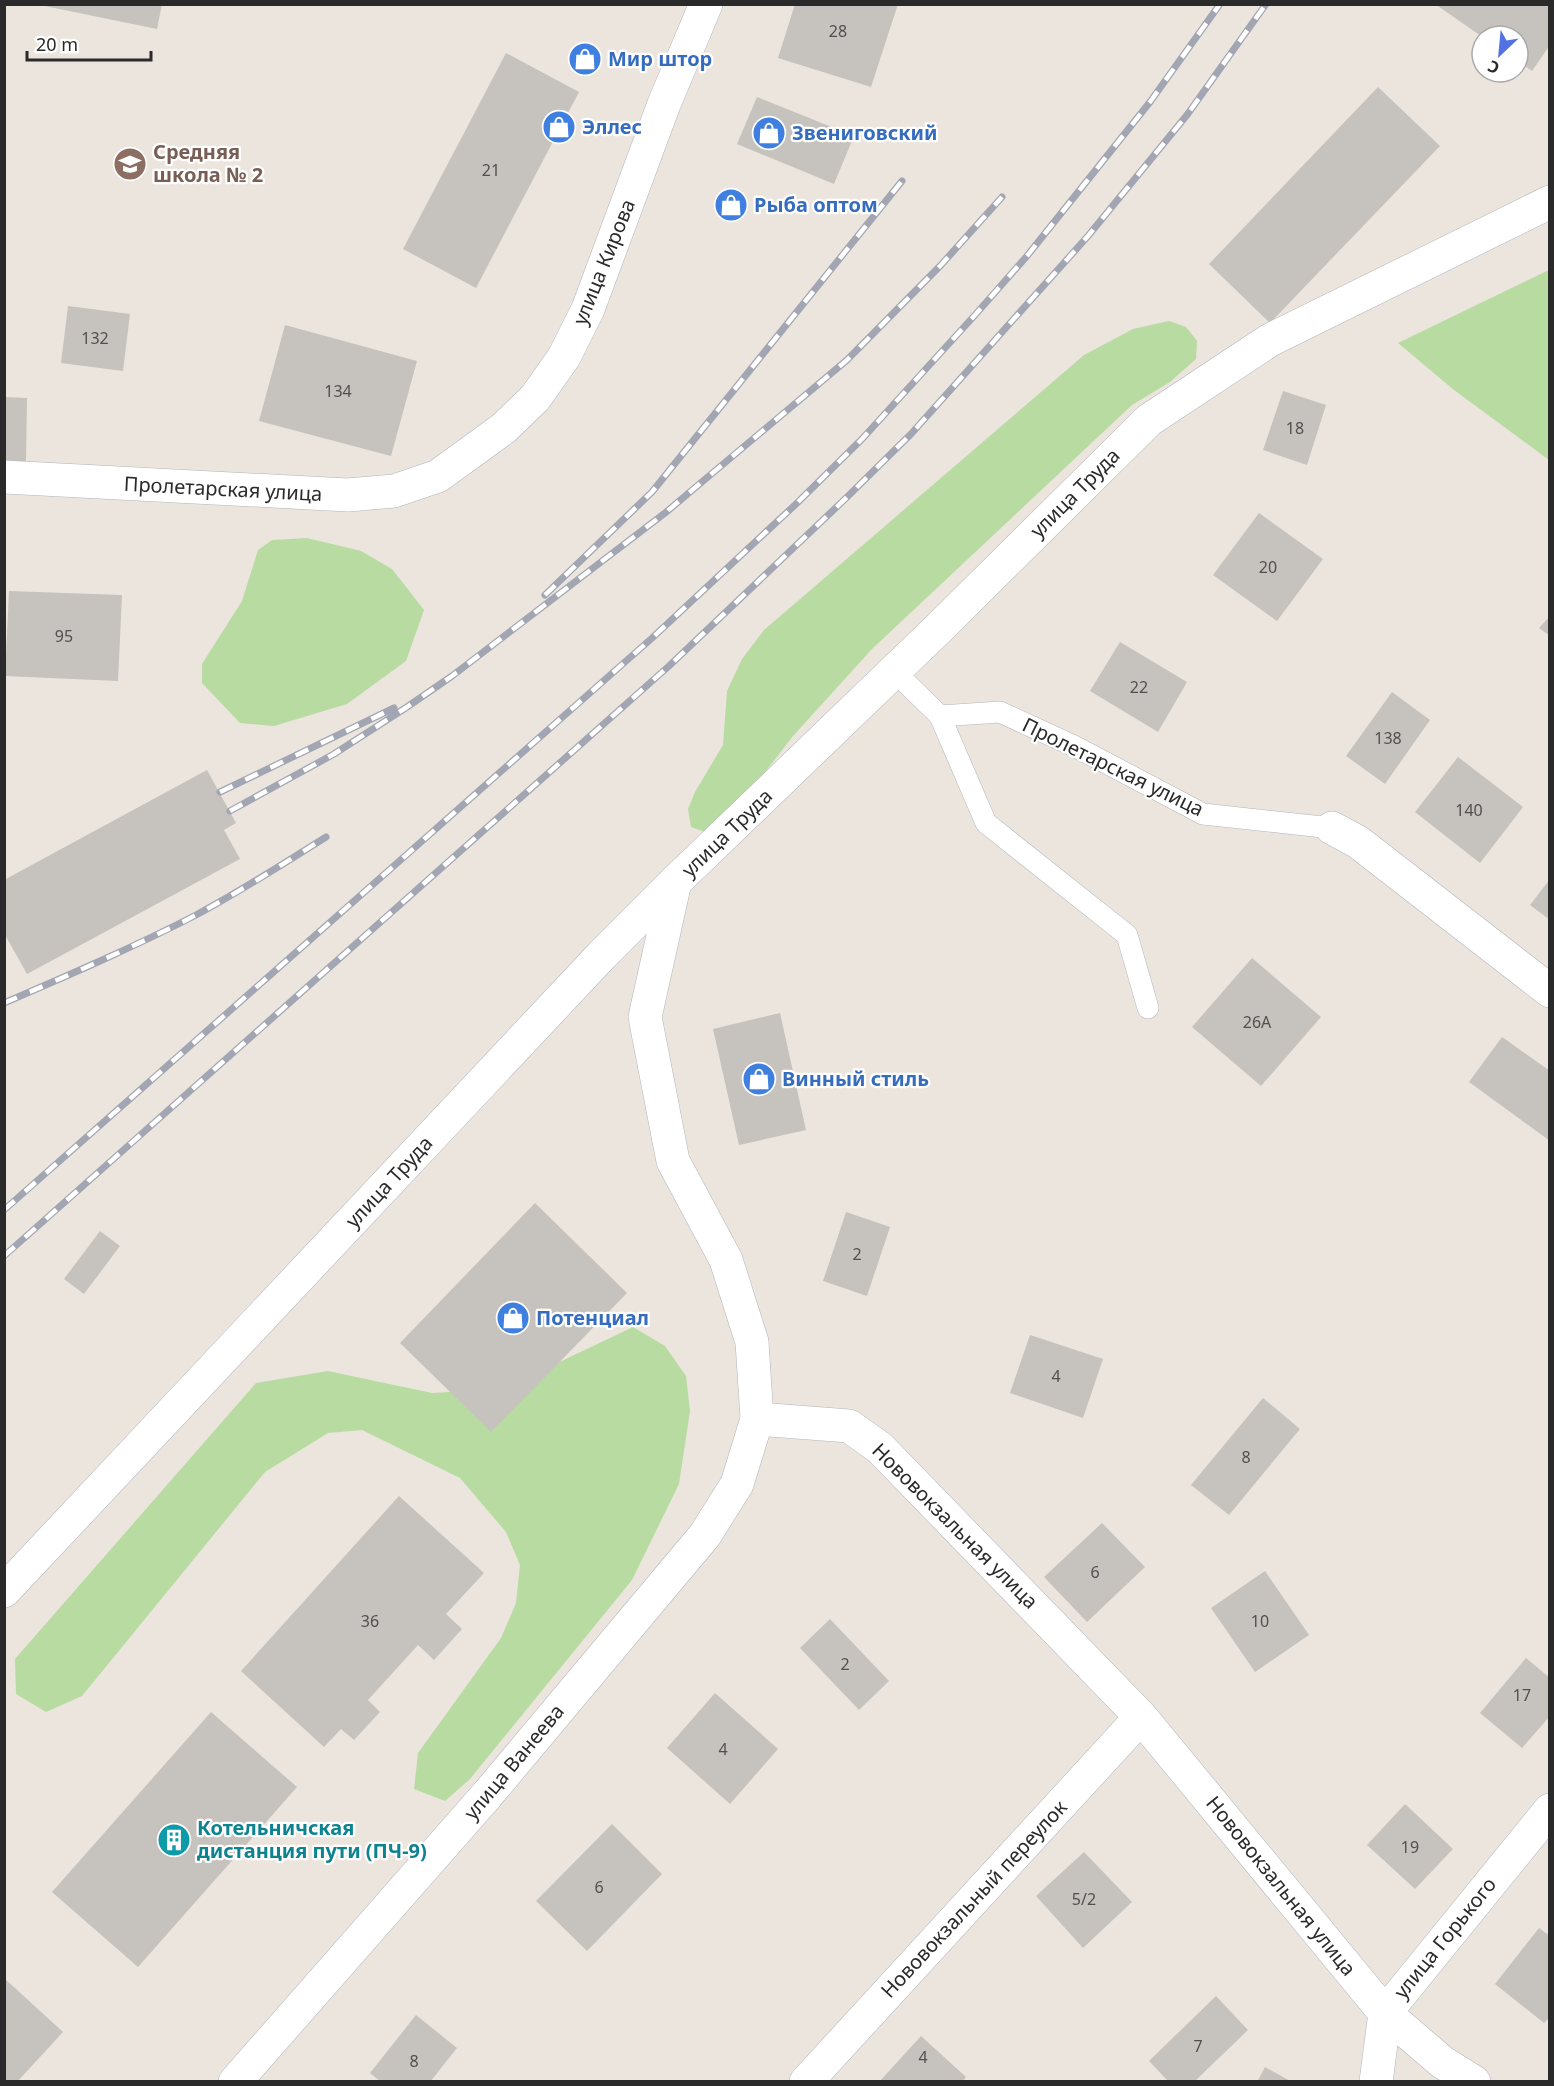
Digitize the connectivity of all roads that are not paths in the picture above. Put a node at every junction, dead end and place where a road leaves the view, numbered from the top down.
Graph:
1 (706, 4) edge
2 (1550, 202) edge
3 (438, 476) joint
4 (4, 477) edge
5 (894, 671) junction
6 (940, 716) junction
7 (1332, 828) joint
8 (675, 882) junction
9 (1550, 991) edge
10 (1148, 1008) dead end
11 (757, 1419) junction
12 (4, 1591) edge
13 (1141, 1717) junction
14 (1550, 1810) edge
15 (1384, 2013) junction
16 (235, 2082) edge
17 (806, 2082) edge
18 (1376, 2082) edge
19 (1474, 2082) edge

1 - 3 street, улица Кирова
2 - 5 street, улица Труда
3 - 4 street, Пролетарская улица
5 - 6 lane
5 - 8 street, улица Труда
6 - 7 lane, Пролетарская улица
6 - 10 lane
7 - 9 street, Пролетарская улица
8 - 11 street
8 - 12 street, улица Труда
11 - 13 street, Нововокзальная улица
11 - 16 street, улица Ванеева
13 - 15 street, Нововокзальная улица
13 - 17 street, Нововокзальный переулок
14 - 15 street, улица Горького
15 - 18 street, улица Горького
15 - 19 street, Нововокзальная улица

